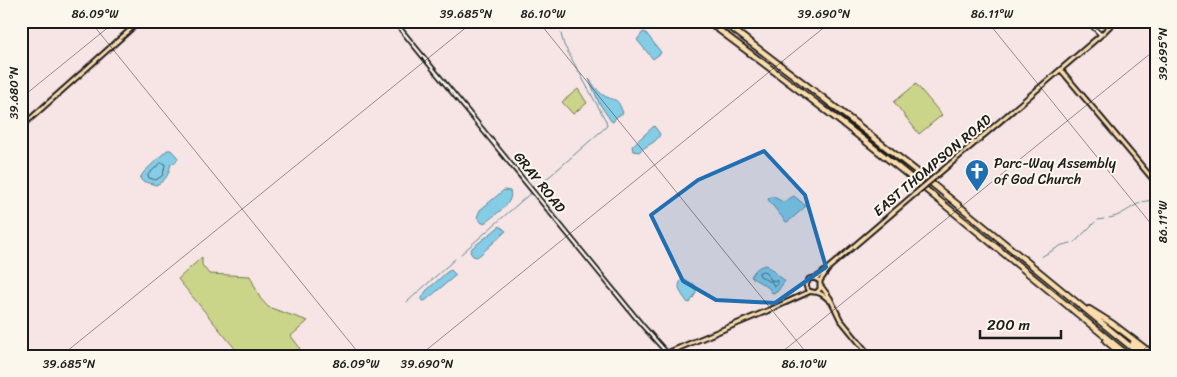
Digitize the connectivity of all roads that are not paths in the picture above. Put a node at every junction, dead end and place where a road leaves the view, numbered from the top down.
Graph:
1 (140, 21) edge
2 (394, 21) edge
3 (707, 21) edge
4 (722, 21) edge
5 (1087, 21) edge
6 (1115, 21) edge
7 (1102, 35) junction
8 (1061, 70) junction
9 (21, 127) edge
10 (1156, 183) edge
11 (836, 261) junction
12 (814, 278) junction
13 (820, 281) junction
14 (821, 286) junction
15 (806, 288) junction
16 (809, 292) junction
17 (817, 292) junction
18 (791, 300) junction
19 (831, 301) junction
20 (1080, 304) junction
21 (1099, 315) junction
22 (1096, 331) junction
23 (21, 351) edge
24 (669, 354) edge
25 (25, 356) edge
26 (660, 356) edge
27 (870, 356) edge
28 (1124, 356) edge
29 (1129, 356) edge
30 (1142, 356) edge
31 (1148, 356) edge
32 (1155, 356) edge

1 - 9 main road
2 - 24 street, GRAY ROAD
3 - 22 highway
4 - 20 highway
5 - 7 street
6 - 7 main road
7 - 8 main road
8 - 10 main road
8 - 11 main road, EAST THOMPSON ROAD, bridge
11 - 12 main road, EAST THOMPSON ROAD
11 - 13 main road, EAST THOMPSON ROAD
12 - 13 main road
12 - 15 main road
13 - 14 main road
14 - 17 main road
14 - 19 main road
15 - 16 main road
15 - 18 main road
16 - 17 main road
16 - 18 main road
17 - 19 main road
18 - 24 main road
19 - 27 main road
20 - 21 highway
20 - 30 highway
21 - 31 highway
21 - 32 highway
22 - 28 highway
22 - 29 highway
23 - 25 main road
24 - 26 main road

